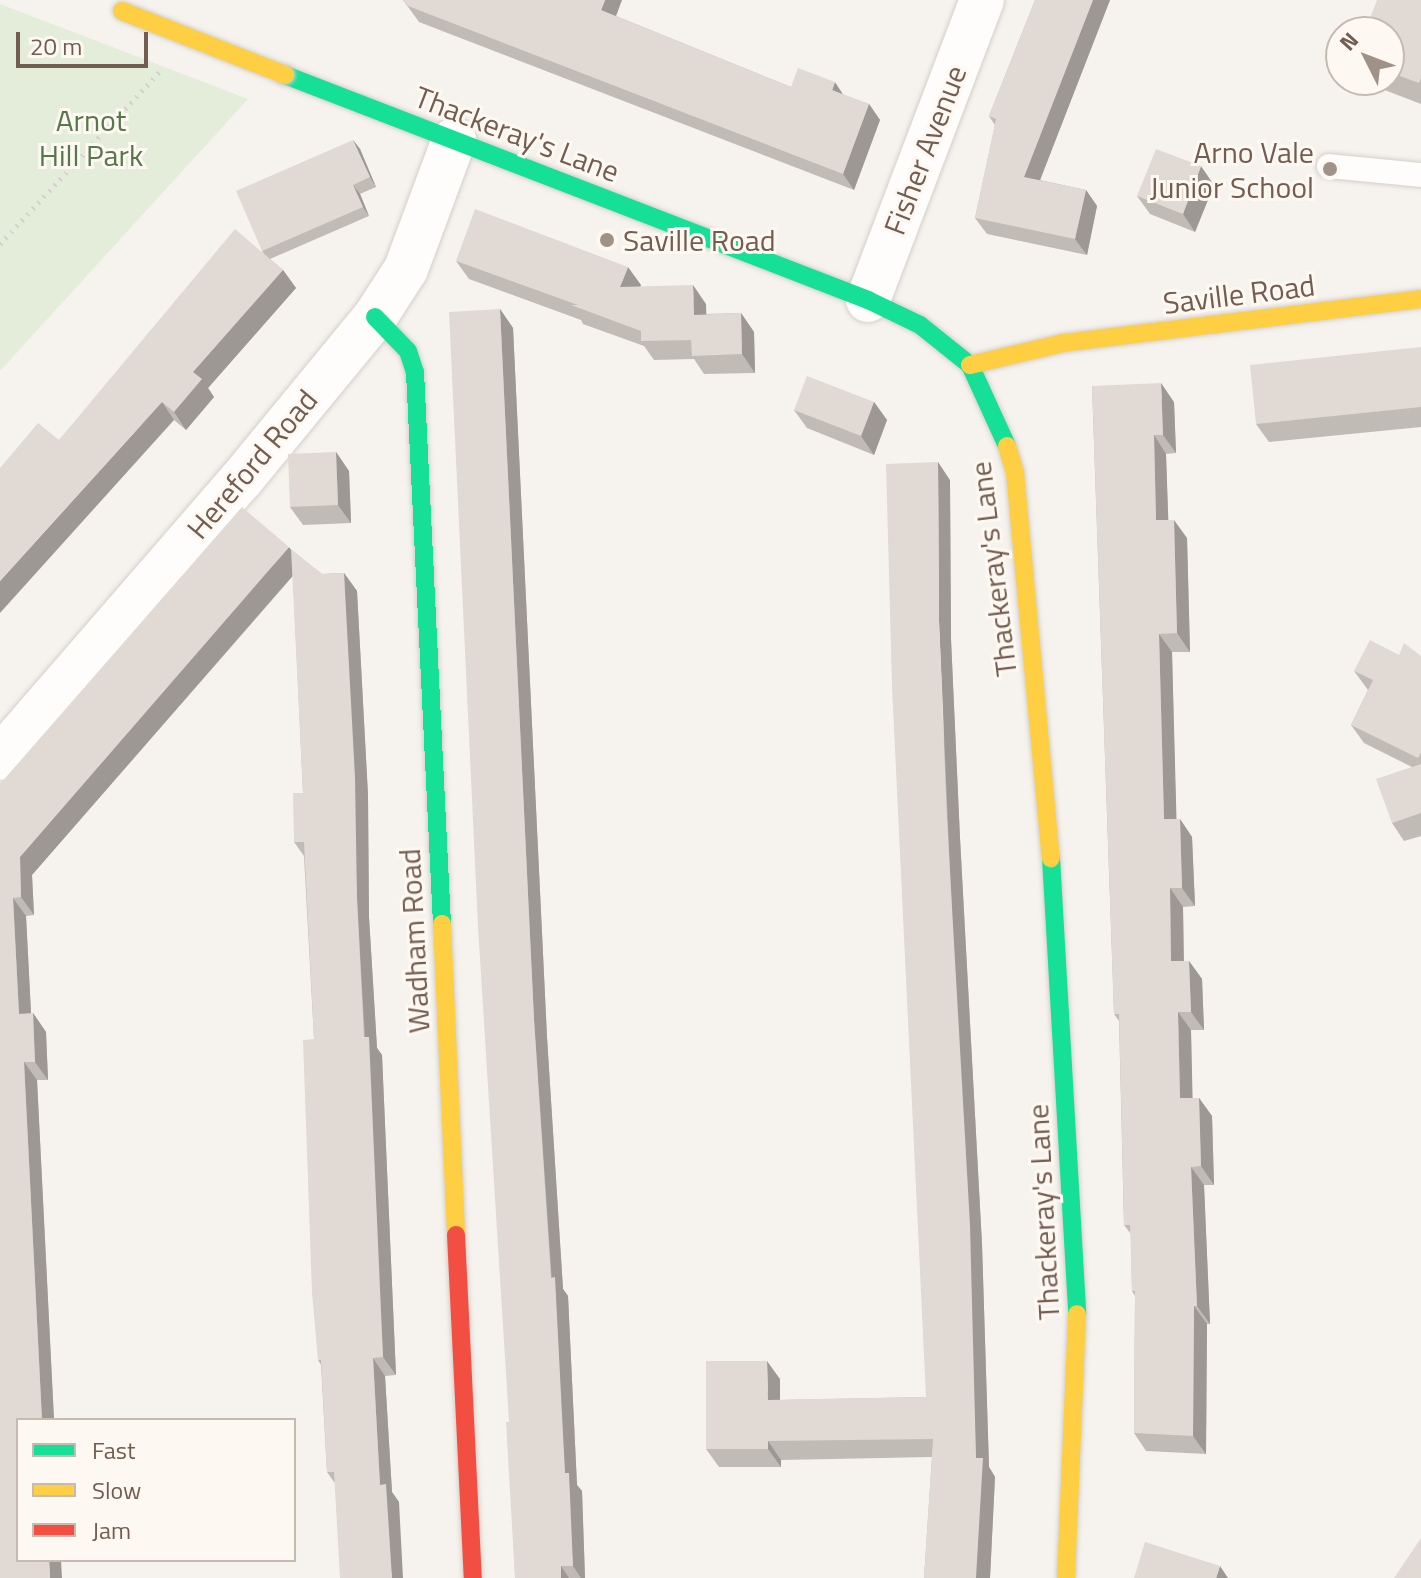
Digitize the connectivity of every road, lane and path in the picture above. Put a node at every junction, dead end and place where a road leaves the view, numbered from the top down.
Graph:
1 (982, 0) edge
2 (116, 9) dead end
3 (161, 70) dead end
4 (454, 140) junction
5 (1329, 166) dead end
6 (1421, 175) edge
7 (0, 244) edge
8 (1421, 299) edge
9 (868, 300) junction
10 (375, 317) junction
11 (970, 365) junction
12 (0, 758) edge
13 (473, 1578) edge
14 (1066, 1578) edge

1 - 9 street, Fisher Avenue
2 - 4 street, Thackeray's Lane, bridge
3 - 7 path
4 - 9 street, Thackeray's Lane
4 - 10 street, Hereford Road
5 - 6 lane
8 - 11 street, Saville Road
9 - 11 street, Thackeray's Lane
10 - 12 street, Hereford Road
10 - 13 street, Wadham Road
11 - 14 street, Thackeray's Lane

